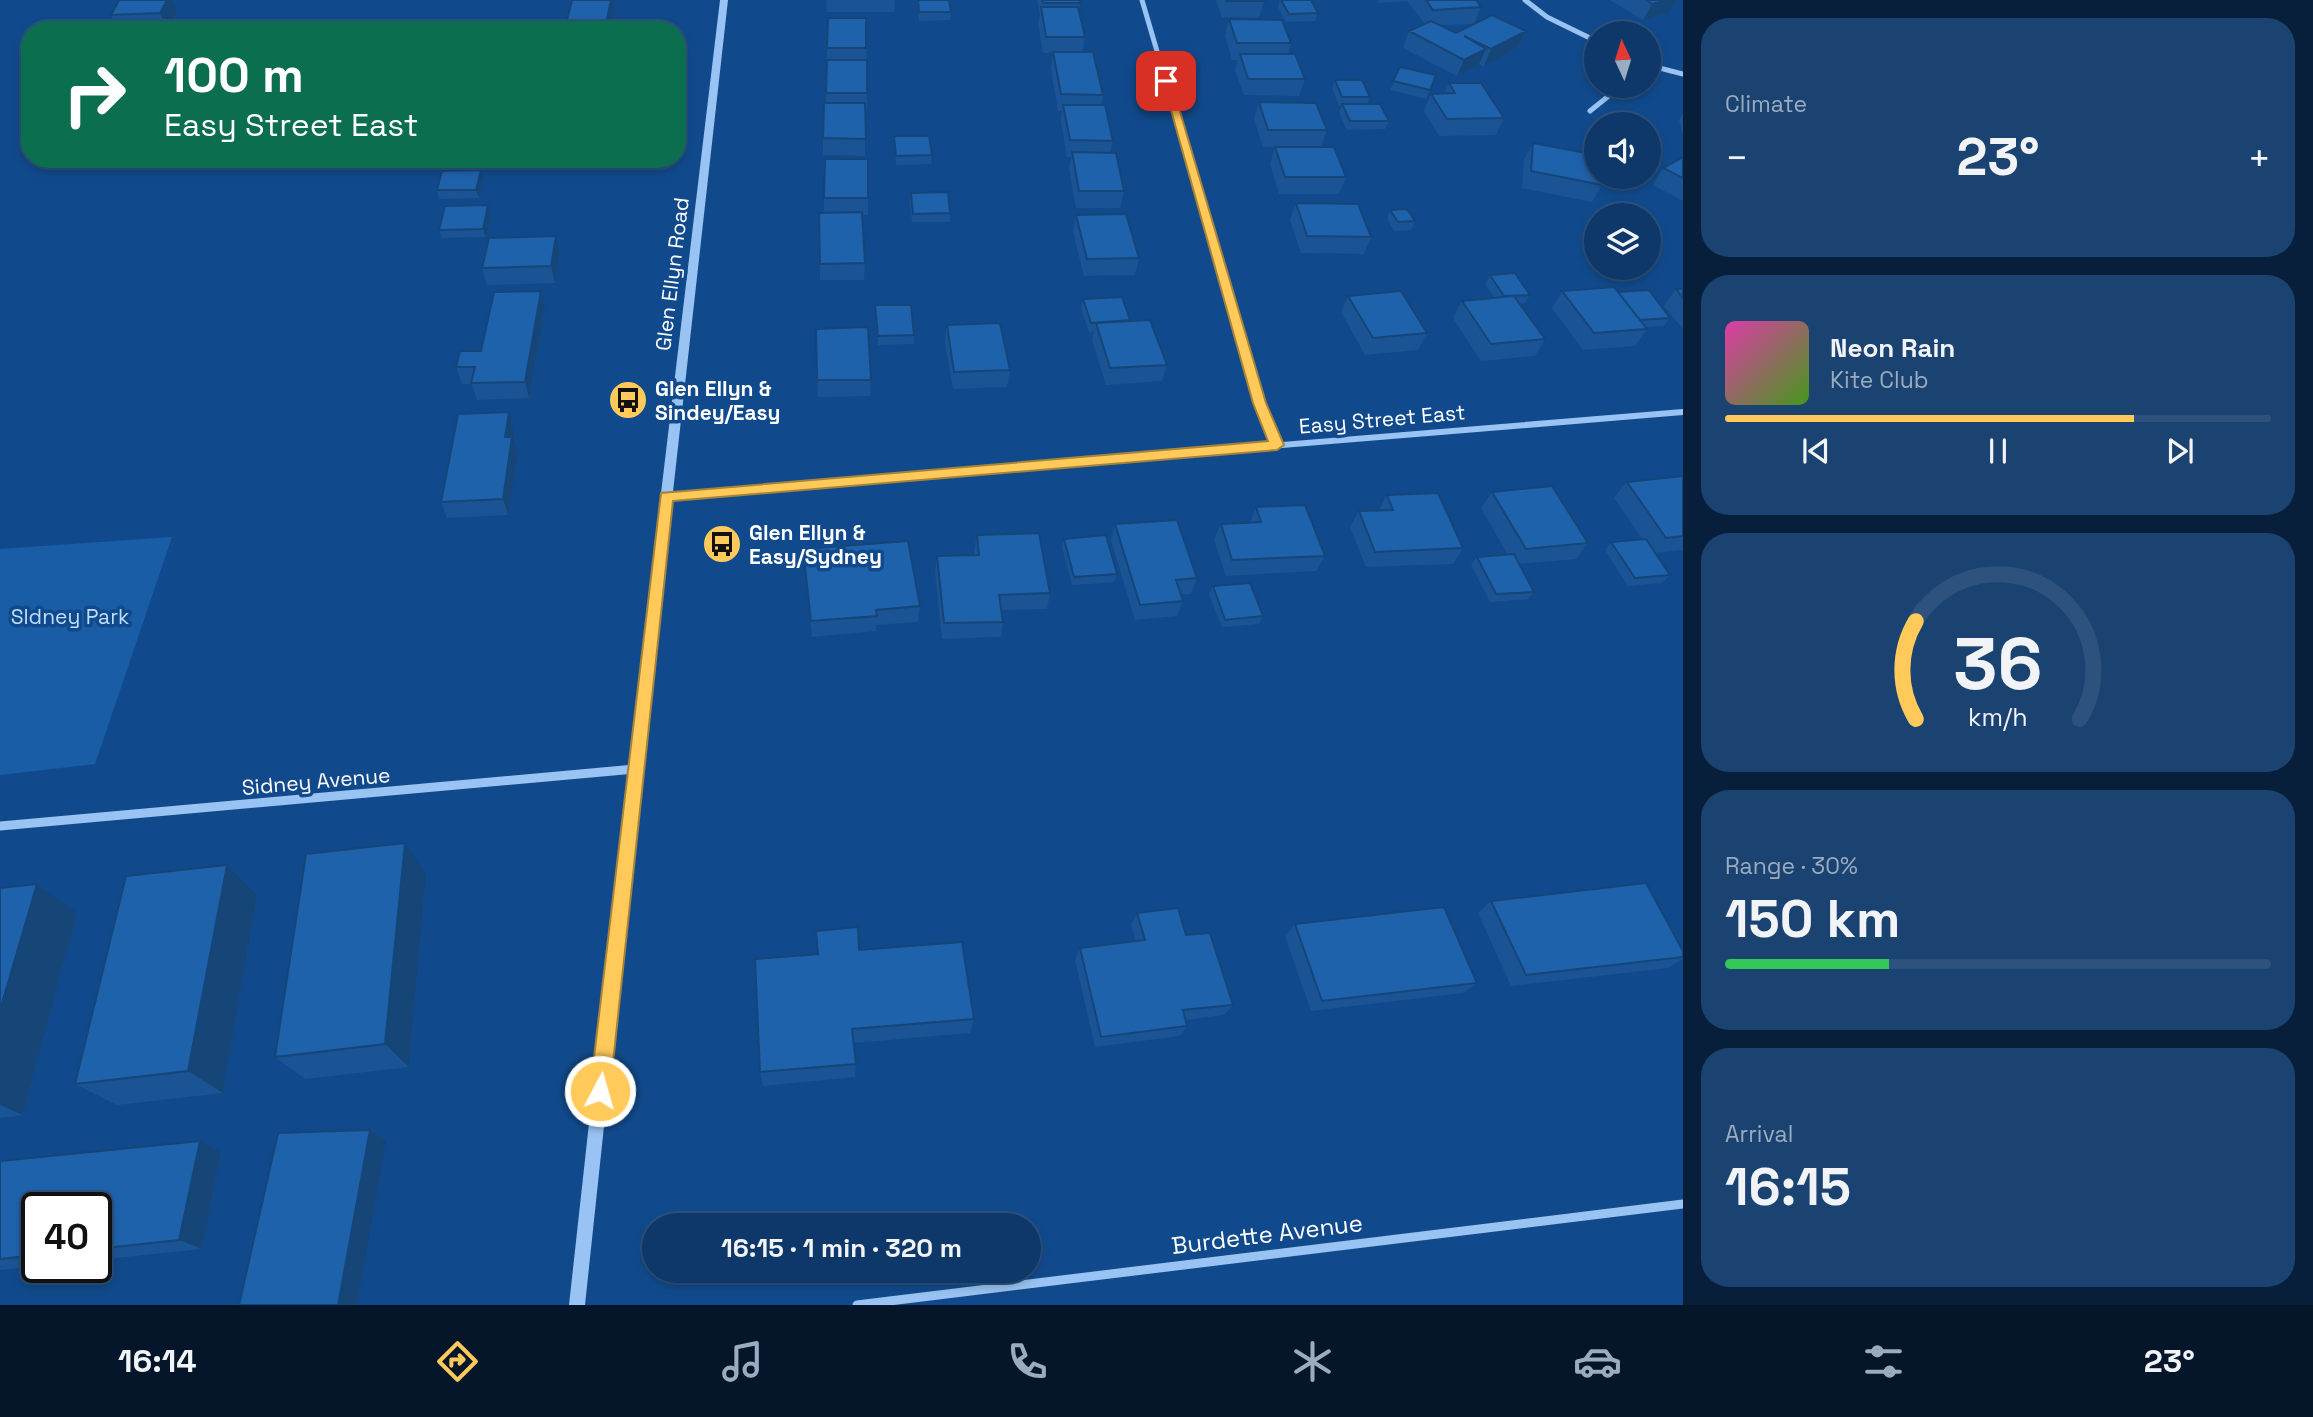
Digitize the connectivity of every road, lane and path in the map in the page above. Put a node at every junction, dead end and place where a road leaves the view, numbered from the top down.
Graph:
1 (724, 0) edge
2 (1142, 0) edge
3 (1525, 0) edge
4 (1584, 35) edge
5 (1661, 68) edge
6 (1683, 74) edge
7 (1606, 98) edge
8 (1590, 111) dead end
9 (1683, 412) edge
10 (1277, 445) junction
11 (666, 496) junction
12 (635, 769) junction
13 (0, 826) edge
14 (1683, 1204) edge
15 (577, 1305) edge
16 (857, 1305) edge

1 - 11 street, Glen Ellyn Road
2 - 10 street
3 - 4 street
5 - 6 street
7 - 8 street
9 - 10 street, Easy Street East
10 - 11 street, Easy Street East
11 - 12 street, Glen Ellyn Road
12 - 13 street, Sidney Avenue
12 - 15 street, Glen Ellyn Road
14 - 16 street, Burdette Avenue

